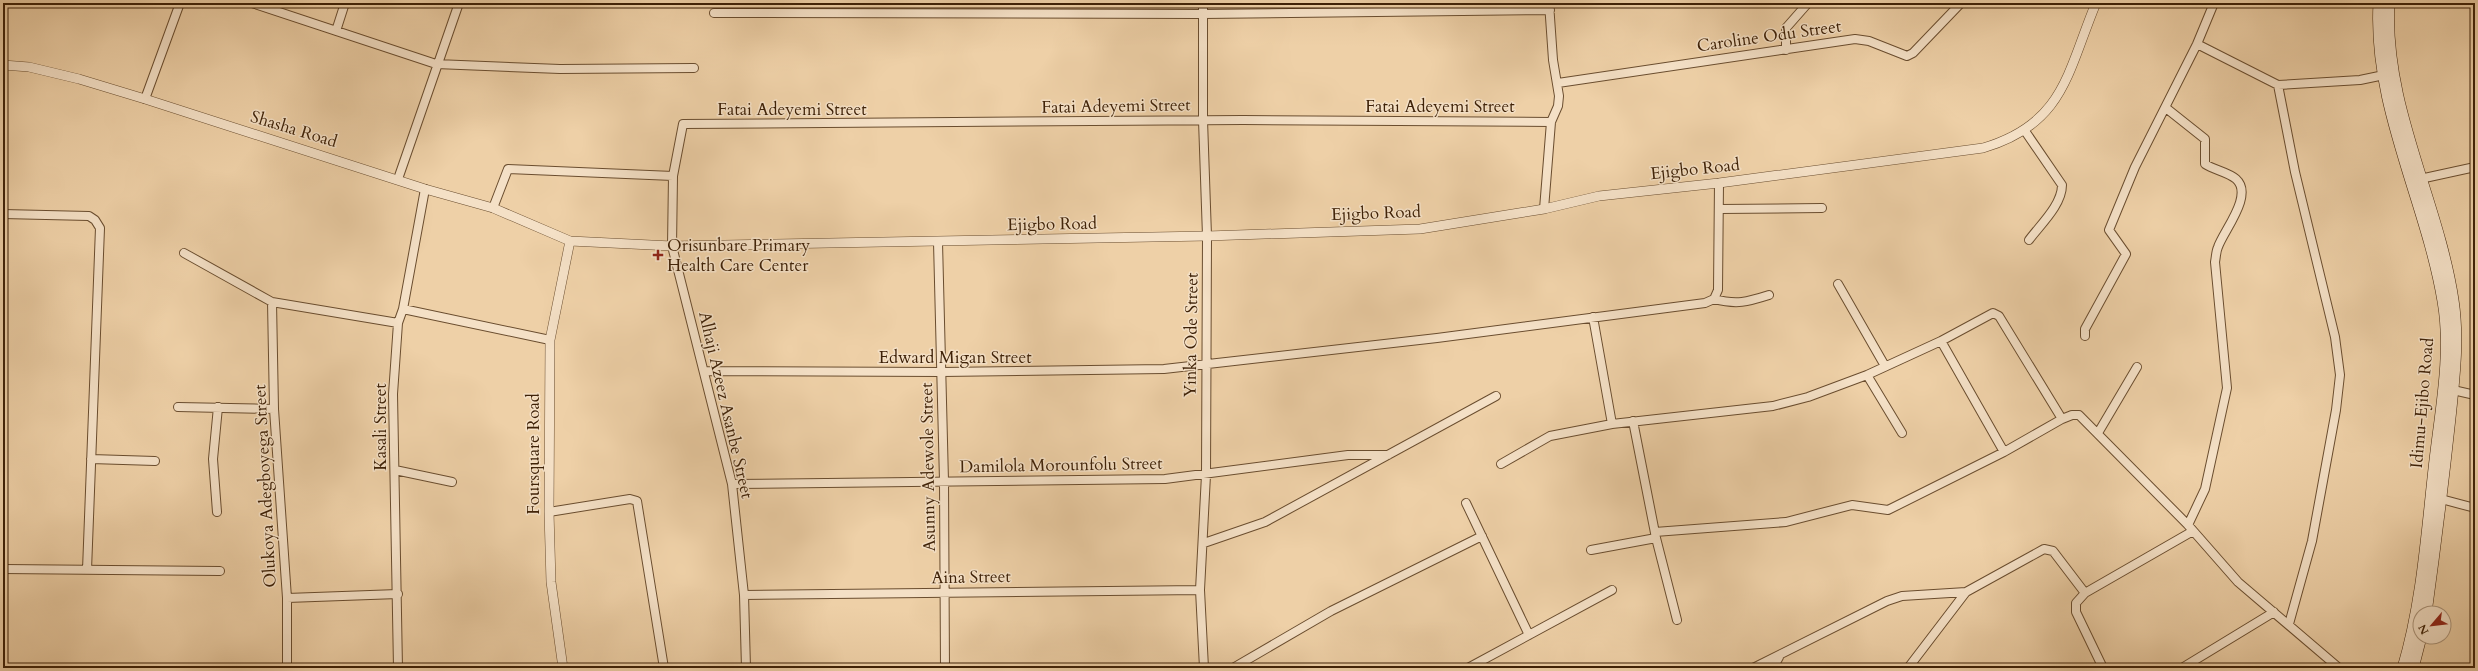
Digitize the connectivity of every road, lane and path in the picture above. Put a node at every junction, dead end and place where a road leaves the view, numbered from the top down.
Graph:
1 (180, 3) edge
2 (252, 3) edge
3 (345, 3) edge
4 (459, 3) edge
5 (1203, 3) edge
6 (1808, 3) edge
7 (1961, 3) edge
8 (2096, 3) edge
9 (2214, 3) edge
10 (2379, 3) edge
11 (2389, 3) edge
12 (1549, 6) edge
13 (714, 12) dead end
14 (1203, 14) junction
15 (336, 31) junction
16 (2197, 44) junction
17 (1786, 50) junction
18 (436, 64) junction
19 (3, 65) edge
20 (694, 68) dead end
21 (2384, 75) junction
22 (1558, 83) junction
23 (2278, 85) junction
24 (145, 99) junction
25 (2166, 108) junction
26 (1203, 120) junction
27 (1551, 122) junction
28 (2025, 131) junction
29 (2475, 167) edge
30 (673, 176) junction
31 (398, 179) junction
32 (2420, 179) junction
33 (1719, 183) junction
34 (425, 189) junction
35 (493, 208) junction
36 (1720, 208) junction
37 (1822, 208) dead end
38 (1544, 209) junction
39 (3, 214) edge
40 (1207, 236) junction
41 (2029, 240) dead end
42 (570, 241) junction
43 (938, 242) junction
44 (672, 246) junction
45 (184, 253) dead end
46 (1838, 284) dead end
47 (1769, 295) dead end
48 (1714, 299) junction
49 (272, 302) junction
50 (403, 309) junction
51 (1593, 317) junction
52 (398, 322) junction
53 (2085, 336) dead end
54 (550, 340) junction
55 (1941, 341) junction
56 (1205, 366) junction
57 (1886, 366) junction
58 (2137, 367) dead end
59 (704, 371) junction
60 (942, 372) junction
61 (1867, 375) junction
62 (2453, 390) junction
63 (2475, 395) edge
64 (1496, 396) dead end
65 (178, 407) dead end
66 (218, 407) junction
67 (274, 409) junction
68 (2062, 419) junction
69 (1633, 421) junction
70 (1612, 424) junction
71 (1902, 433) dead end
72 (2098, 433) junction
73 (2004, 452) junction
74 (1388, 455) junction
75 (91, 459) junction
76 (155, 461) dead end
77 (1500, 464) dead end
78 (395, 470) junction
79 (1206, 475) junction
80 (452, 482) dead end
81 (944, 482) junction
82 (732, 484) junction
83 (2441, 500) junction
84 (1466, 503) dead end
85 (2475, 508) edge
86 (217, 512) dead end
87 (549, 512) junction
88 (2190, 528) junction
89 (1656, 535) junction
90 (1482, 536) junction
91 (1204, 543) junction
92 (1591, 550) dead end
93 (3, 569) edge
94 (87, 570) junction
95 (220, 571) dead end
96 (1200, 590) junction
97 (1612, 590) dead end
98 (945, 592) junction
99 (1966, 592) junction
100 (2085, 593) junction
101 (398, 594) junction
102 (744, 595) junction
103 (287, 598) junction
104 (2427, 605) edge
105 (2274, 612) junction
106 (1677, 620) dead end
107 (2289, 624) junction
108 (1529, 635) junction
109 (2419, 645) edge
110 (1778, 656) junction
111 (287, 668) edge
112 (398, 668) edge
113 (563, 668) edge
114 (664, 668) edge
115 (746, 668) edge
116 (945, 668) edge
117 (1204, 668) edge
118 (1233, 668) edge
119 (1468, 668) edge
120 (1753, 668) edge
121 (1773, 668) edge
122 (1908, 668) edge
123 (2103, 668) edge
124 (2182, 668) edge
125 (2339, 668) edge
126 (2403, 668) edge
127 (2414, 668) edge

1 - 24 street
2 - 15 street
3 - 15 street
4 - 18 street
5 - 14 street, Yinka Ode Street
6 - 17 street
7 - 17 street, Caroline Odu Street
8 - 28 street, Ejigbo Road
9 - 16 street
10 - 21 main road, Idimu-Ejibo Road
11 - 32 main road, Idimu-Ejibo Road
12 - 14 street
12 - 22 street
13 - 14 street
14 - 26 street, Yinka Ode Street
15 - 18 street
16 - 23 street
16 - 25 street
17 - 22 street, Caroline Odu Street
18 - 20 street
18 - 31 street
19 - 24 street, Shasha Road
21 - 23 street
21 - 126 main road, Idimu-Ejibo Road
22 - 27 street
23 - 107 street
24 - 31 street, Shasha Road
25 - 53 street
25 - 88 street
26 - 27 street, Fatai Adeyemi Street
26 - 30 street, Fatai Adeyemi Street
26 - 40 street, Yinka Ode Street
27 - 38 street
28 - 33 street, Ejigbo Road
28 - 41 street
29 - 32 street
30 - 35 street
30 - 44 street, Fatai Adeyemi Street
31 - 34 street, Shasha Road
32 - 62 main road, Idimu-Ejibo Road
33 - 36 street
33 - 38 street, Ejigbo Road
34 - 35 street, Shasha Road
34 - 50 street, Kasali Street
35 - 42 street, Shasha Road
36 - 37 street
36 - 48 street
38 - 40 street, Ejigbo Road
39 - 75 street
40 - 43 street, Ejigbo Road
40 - 56 street, Yinka Ode Street
42 - 44 street, Ejigbo Road
42 - 54 street, Foursquare Road
43 - 44 street, Ejigbo Road
43 - 60 street, Asunny Adewole Street
44 - 59 street, Alhaji Azeez Asanbe Street
45 - 49 street
46 - 57 street
47 - 48 street
48 - 51 street, Edward Migan Street
49 - 52 street
49 - 67 street, Olukoya Adegboyega Street
50 - 52 street, Kasali Street
50 - 54 street
51 - 56 street, Edward Migan Street
51 - 70 street
52 - 78 street, Kasali Street
54 - 87 street, Foursquare Road
55 - 57 street
55 - 68 street
55 - 73 street
56 - 60 street, Edward Migan Street
56 - 79 street, Yinka Ode Street
57 - 61 street
58 - 72 street
59 - 60 street, Edward Migan Street
59 - 82 street, Alhaji Azeez Asanbe Street
60 - 81 street, Asunny Adewole Street
61 - 69 street
61 - 71 street
62 - 63 street
62 - 83 main road, Idimu-Ejibo Road
64 - 74 street
65 - 66 street
66 - 67 street
66 - 86 street
67 - 103 street, Olukoya Adegboyega Street
68 - 72 street
68 - 73 street
69 - 70 street
69 - 89 street
70 - 77 street
72 - 88 street
73 - 89 street
74 - 79 street, Damilola Morounfolu Street
74 - 91 street
75 - 76 street
75 - 94 street
78 - 80 street
78 - 101 street, Kasali Street
79 - 81 street, Damilola Morounfolu Street
79 - 91 street, Yinka Ode Street
81 - 82 street, Damilola Morounfolu Street
81 - 98 street, Asunny Adewole Street
82 - 102 street, Alhaji Azeez Asanbe Street
83 - 85 street
83 - 104 main road, Idimu-Ejibo Road
84 - 90 street
87 - 113 street, Foursquare Road
87 - 114 street
88 - 100 street
88 - 105 street
89 - 92 street
89 - 106 street
90 - 108 street
90 - 118 street
91 - 96 street, Yinka Ode Street
93 - 94 street
94 - 95 street
96 - 98 street, Aina Street
96 - 117 street, Yinka Ode Street
97 - 108 street
98 - 102 street, Aina Street
98 - 116 street, Asunny Adewole Street
99 - 100 street
99 - 110 street
99 - 122 street
100 - 123 street
101 - 103 street
101 - 112 street, Kasali Street
102 - 115 street, Alhaji Azeez Asanbe Street
103 - 111 street, Olukoya Adegboyega Street
105 - 107 street
105 - 124 street
107 - 125 street
108 - 119 street
109 - 127 main road
110 - 120 street
110 - 121 street

